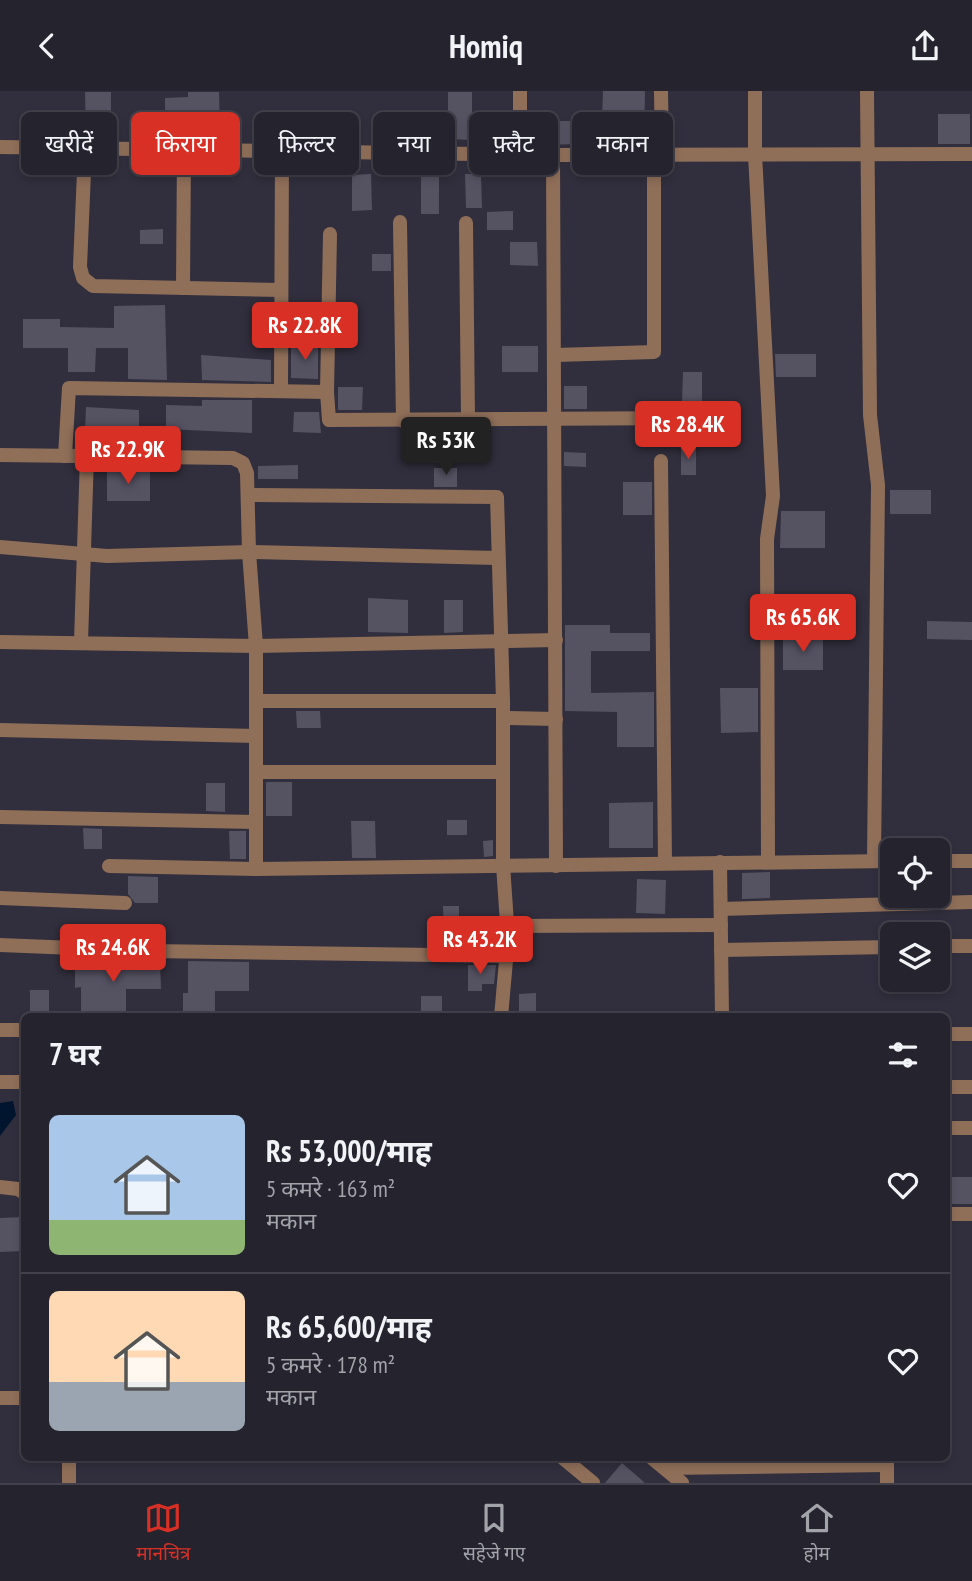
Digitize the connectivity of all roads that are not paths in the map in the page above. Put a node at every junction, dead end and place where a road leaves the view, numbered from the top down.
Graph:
1 (520, 91) edge
2 (661, 91) edge
3 (755, 91) edge
4 (867, 91) edge
5 (520, 112) edge
6 (660, 112) edge
7 (0, 147) edge
8 (21, 147) edge
9 (359, 151) edge
10 (469, 152) edge
11 (673, 154) edge
12 (755, 154) junction
13 (867, 154) junction
14 (972, 154) edge
15 (84, 175) edge
16 (184, 175) edge
17 (282, 175) edge
18 (553, 175) edge
19 (658, 175) edge
20 (400, 222) dead end
21 (466, 223) dead end
22 (330, 234) dead end
23 (183, 288) junction
24 (280, 290) junction
25 (556, 355) junction
26 (281, 390) junction
27 (327, 392) junction
28 (698, 418) dead end
29 (555, 419) junction
30 (468, 420) junction
31 (403, 421) junction
32 (0, 455) edge
33 (65, 456) junction
34 (88, 456) junction
35 (661, 461) dead end
36 (248, 495) junction
37 (0, 548) edge
38 (249, 552) junction
39 (84, 555) junction
40 (497, 558) junction
41 (501, 639) junction
42 (556, 639) junction
43 (0, 642) edge
44 (80, 642) junction
45 (256, 646) junction
46 (256, 701) junction
47 (503, 701) junction
48 (503, 718) junction
49 (556, 719) junction
50 (0, 730) edge
51 (256, 736) junction
52 (256, 772) junction
53 (503, 772) junction
54 (0, 817) edge
55 (256, 822) junction
56 (768, 861) junction
57 (874, 861) junction
58 (880, 861) edge
59 (950, 861) edge
60 (972, 861) edge
61 (720, 862) junction
62 (665, 863) junction
63 (503, 865) junction
64 (109, 866) dead end
65 (556, 866) junction
66 (256, 869) junction
67 (0, 898) edge
68 (125, 902) dead end
69 (972, 902) edge
70 (721, 909) junction
71 (721, 925) junction
72 (508, 926) junction
73 (0, 946) edge
74 (950, 946) edge
75 (972, 946) edge
76 (880, 947) edge
77 (721, 950) junction
78 (507, 956) junction
79 (501, 1013) edge
80 (722, 1013) edge
81 (0, 1030) edge
82 (21, 1030) edge
83 (950, 1034) edge
84 (972, 1034) edge
85 (0, 1082) edge
86 (21, 1082) edge
87 (950, 1087) edge
88 (972, 1087) edge
89 (950, 1128) edge
90 (972, 1128) edge
91 (0, 1187) edge
92 (21, 1191) edge
93 (950, 1214) edge
94 (972, 1214) edge
95 (0, 1398) edge
96 (21, 1398) edge
97 (69, 1461) edge
98 (566, 1461) edge
99 (656, 1461) edge
100 (887, 1462) edge
101 (665, 1468) junction
102 (69, 1483) edge
103 (593, 1483) edge
104 (682, 1483) edge
105 (887, 1483) edge

1 - 5 street
2 - 6 street
3 - 12 street
4 - 13 street
7 - 8 street
9 - 10 street
11 - 12 street
12 - 13 street
12 - 56 street
13 - 14 street
13 - 57 street
15 - 23 street
16 - 23 street
17 - 24 street
18 - 25 street
19 - 25 street
20 - 31 street
21 - 30 street
22 - 27 street
23 - 24 street
24 - 26 street
25 - 29 street
26 - 27 street
26 - 33 street
27 - 31 street
28 - 29 street
29 - 30 street
29 - 42 street
30 - 31 street
32 - 33 street
33 - 34 street
34 - 36 street
34 - 39 street
35 - 62 street
36 - 38 street
36 - 40 street
37 - 39 street
38 - 39 street
38 - 40 street
38 - 45 street
39 - 44 street
40 - 41 street
41 - 42 street
41 - 45 street
41 - 47 street
42 - 49 street
43 - 44 street
44 - 45 street
45 - 46 street
46 - 47 street
46 - 51 street
47 - 48 street
48 - 49 street
48 - 53 street
49 - 65 street
50 - 51 street
51 - 52 street
52 - 53 street
52 - 55 street
53 - 63 street
54 - 55 street
55 - 66 street
56 - 57 street
56 - 61 street
57 - 58 street
59 - 60 street
61 - 62 street
61 - 70 street
62 - 65 street
63 - 65 street
63 - 66 street
63 - 72 street
64 - 66 street
67 - 68 street
69 - 70 street
70 - 71 street
71 - 72 street
71 - 77 street
72 - 78 street
73 - 78 street
74 - 75 street
76 - 77 street
77 - 80 street
78 - 79 street
81 - 82 street
83 - 84 street
85 - 86 street
87 - 88 street
89 - 90 street
91 - 92 street
93 - 94 street
95 - 96 street
97 - 102 street
98 - 103 street
99 - 101 street
100 - 101 street
100 - 105 street
101 - 104 street

